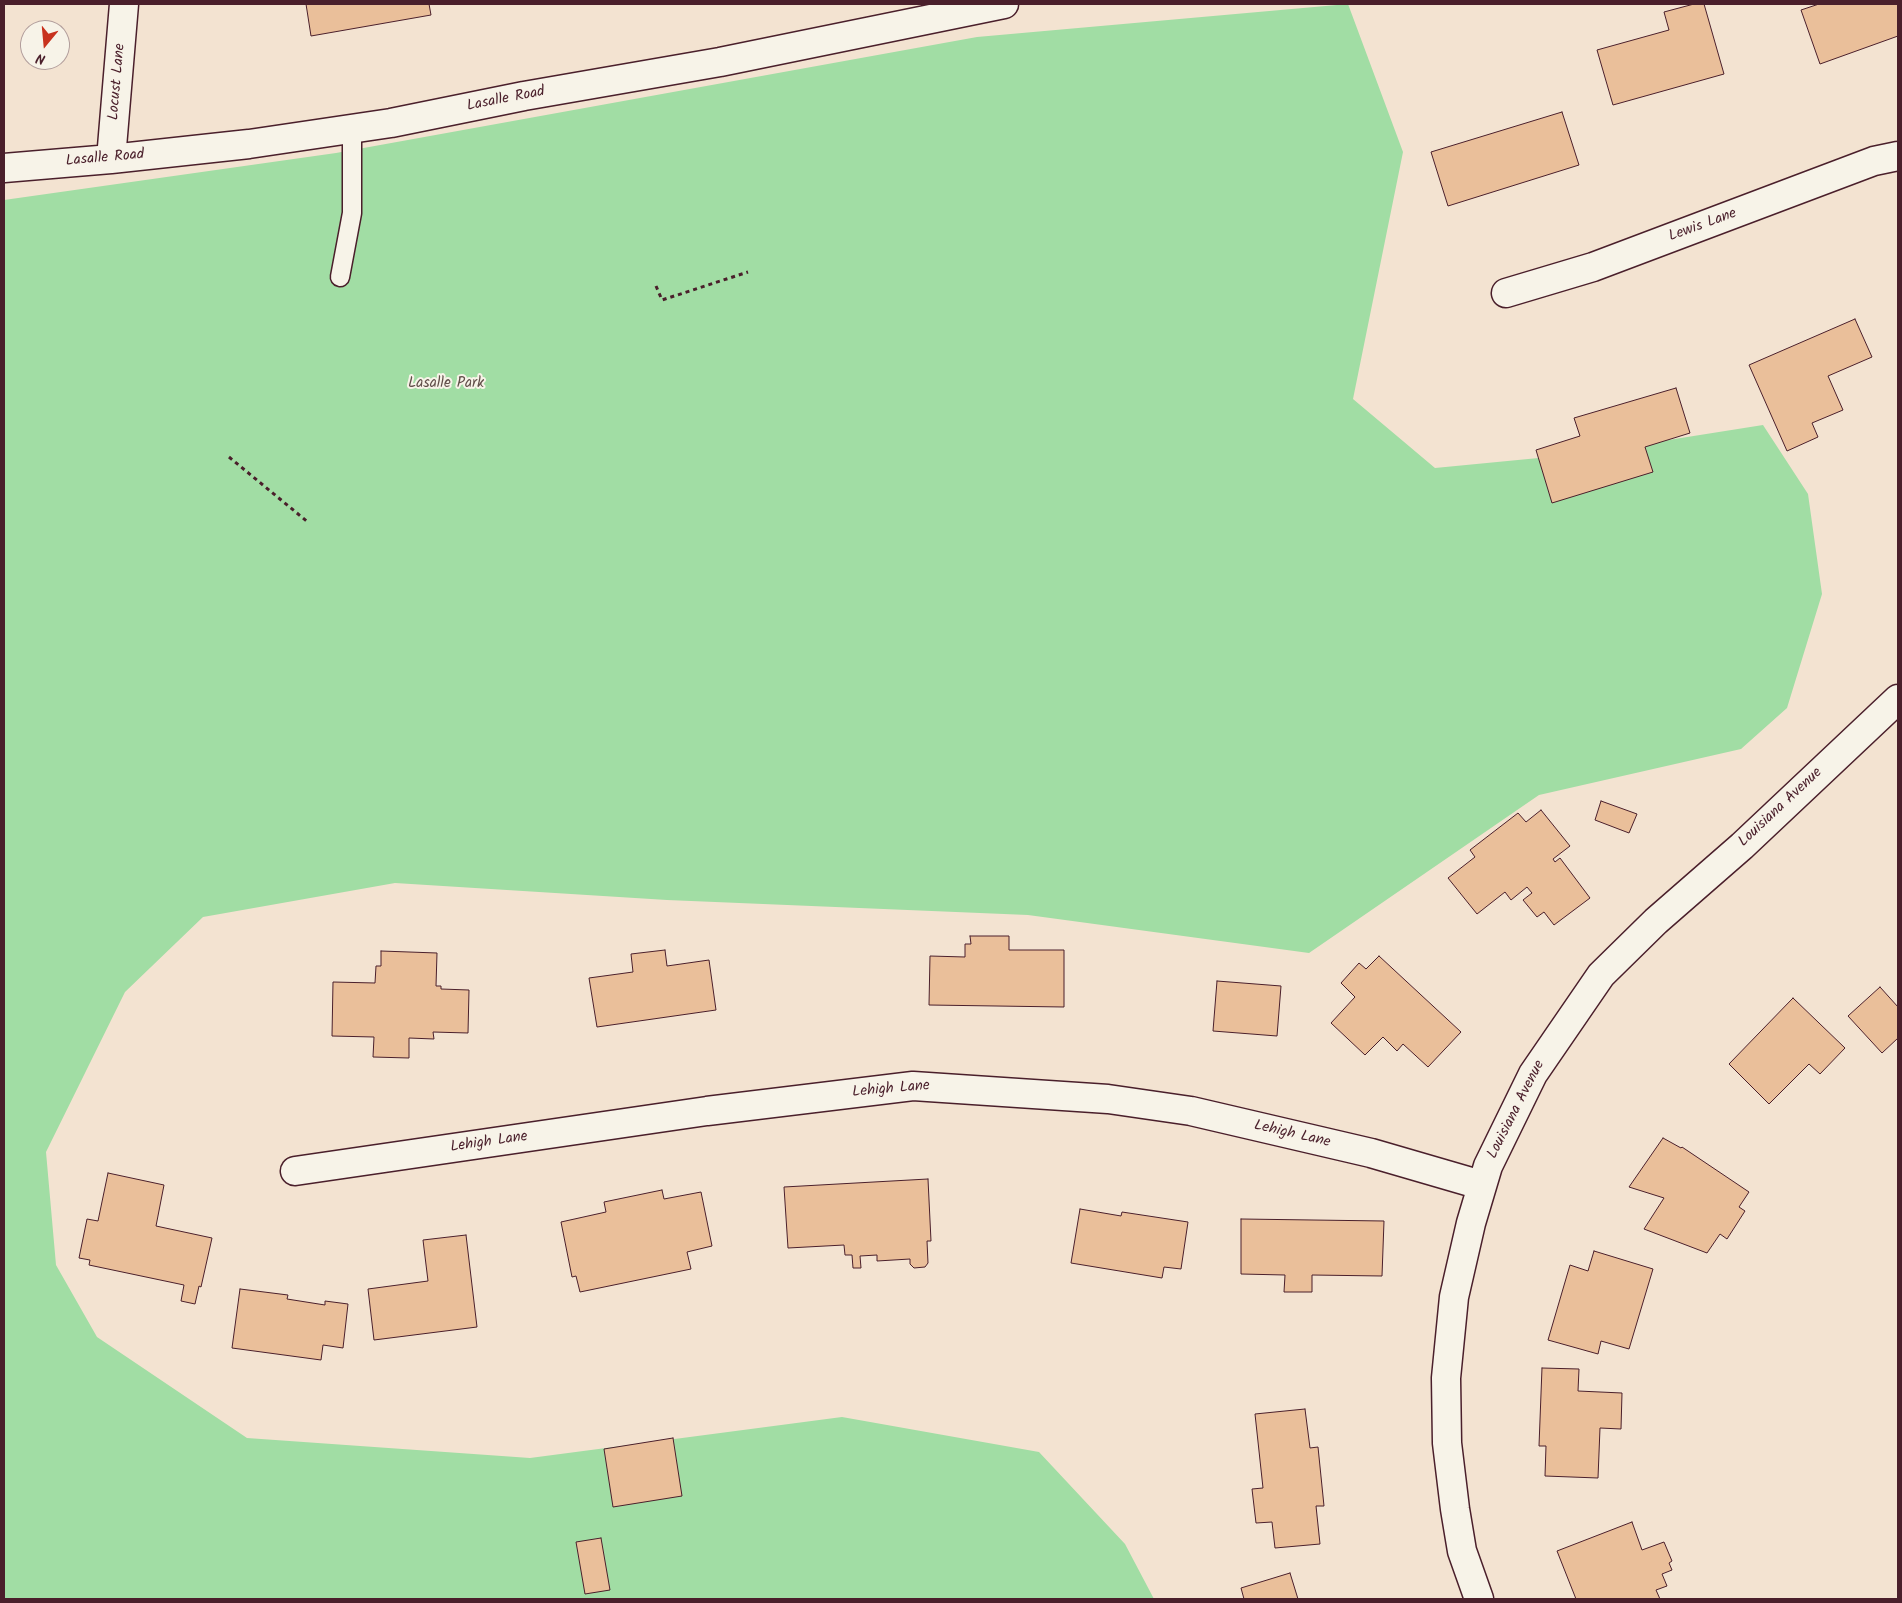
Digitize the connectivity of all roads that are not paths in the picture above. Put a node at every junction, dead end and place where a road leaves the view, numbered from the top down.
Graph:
1 (124, 4) edge
2 (1004, 4) edge
3 (352, 128) junction
4 (1898, 156) edge
5 (111, 160) junction
6 (4, 168) edge
7 (340, 278) dead end
8 (1506, 293) dead end
9 (1898, 699) edge
10 (295, 1171) dead end
11 (1481, 1185) junction
12 (1479, 1599) edge

1 - 5 street, Locust Lane
2 - 3 street, Lasalle Road
3 - 5 street, Lasalle Road
3 - 7 lane
4 - 8 street, Lewis Lane
5 - 6 street, Lasalle Road
9 - 11 street, Louisiana Avenue
10 - 11 street, Lehigh Lane
11 - 12 street, Louisiana Avenue

